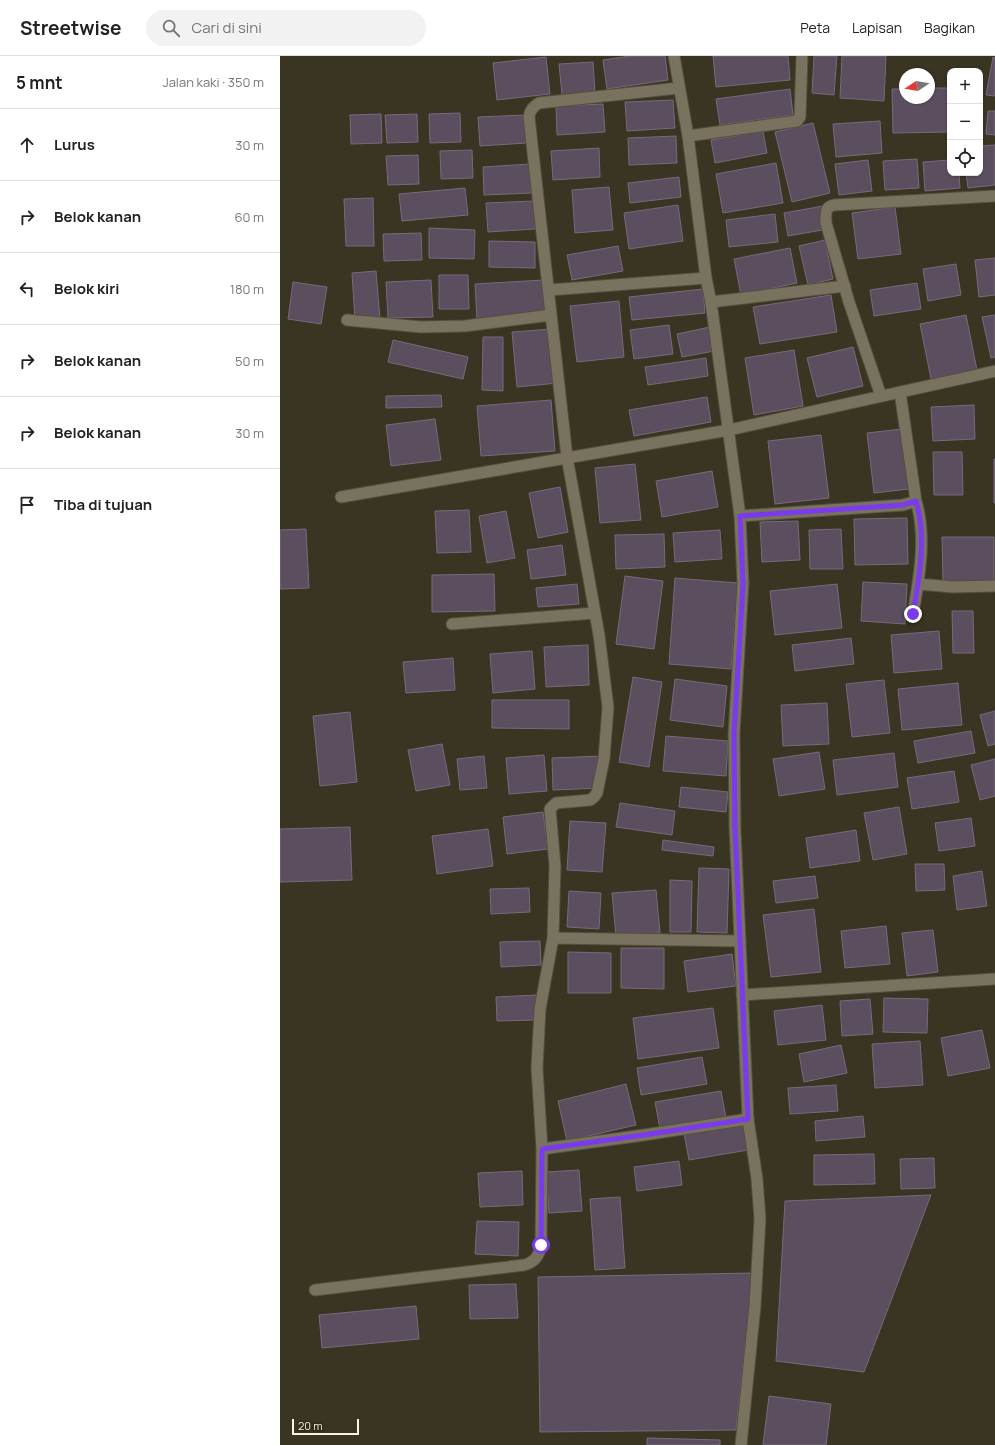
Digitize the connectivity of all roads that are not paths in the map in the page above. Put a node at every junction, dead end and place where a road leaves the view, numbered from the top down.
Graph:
1 (674, 56) edge
2 (802, 56) edge
3 (679, 88) junction
4 (688, 136) junction
5 (995, 196) edge
6 (706, 278) junction
7 (845, 286) junction
8 (549, 290) junction
9 (711, 302) junction
10 (552, 315) junction
11 (347, 320) dead end
12 (995, 371) edge
13 (900, 392) junction
14 (881, 396) junction
15 (729, 430) junction
16 (567, 457) junction
17 (341, 497) dead end
18 (916, 501) junction
19 (740, 516) junction
20 (918, 584) junction
21 (995, 586) edge
22 (595, 613) junction
23 (913, 614) dead end
24 (452, 624) dead end
25 (553, 938) junction
26 (740, 941) junction
27 (995, 979) edge
28 (742, 995) junction
29 (748, 1119) junction
30 (542, 1149) junction
31 (315, 1290) dead end
32 (741, 1445) edge

1 - 3 street
2 - 4 street
3 - 4 street
3 - 8 street
4 - 6 street
5 - 7 street
6 - 8 street
6 - 9 street
7 - 9 street
7 - 14 street
8 - 10 street
9 - 15 street
10 - 11 street
10 - 16 street
12 - 13 street
13 - 14 street
13 - 18 street
14 - 15 street
15 - 16 street
15 - 19 street
16 - 17 street
16 - 22 street
18 - 19 street
18 - 20 street
19 - 26 street
20 - 21 street
20 - 23 street
22 - 24 street
22 - 25 street
25 - 26 street
25 - 30 street
26 - 28 street
27 - 28 street
28 - 29 street
29 - 30 street
29 - 32 street
30 - 31 street

